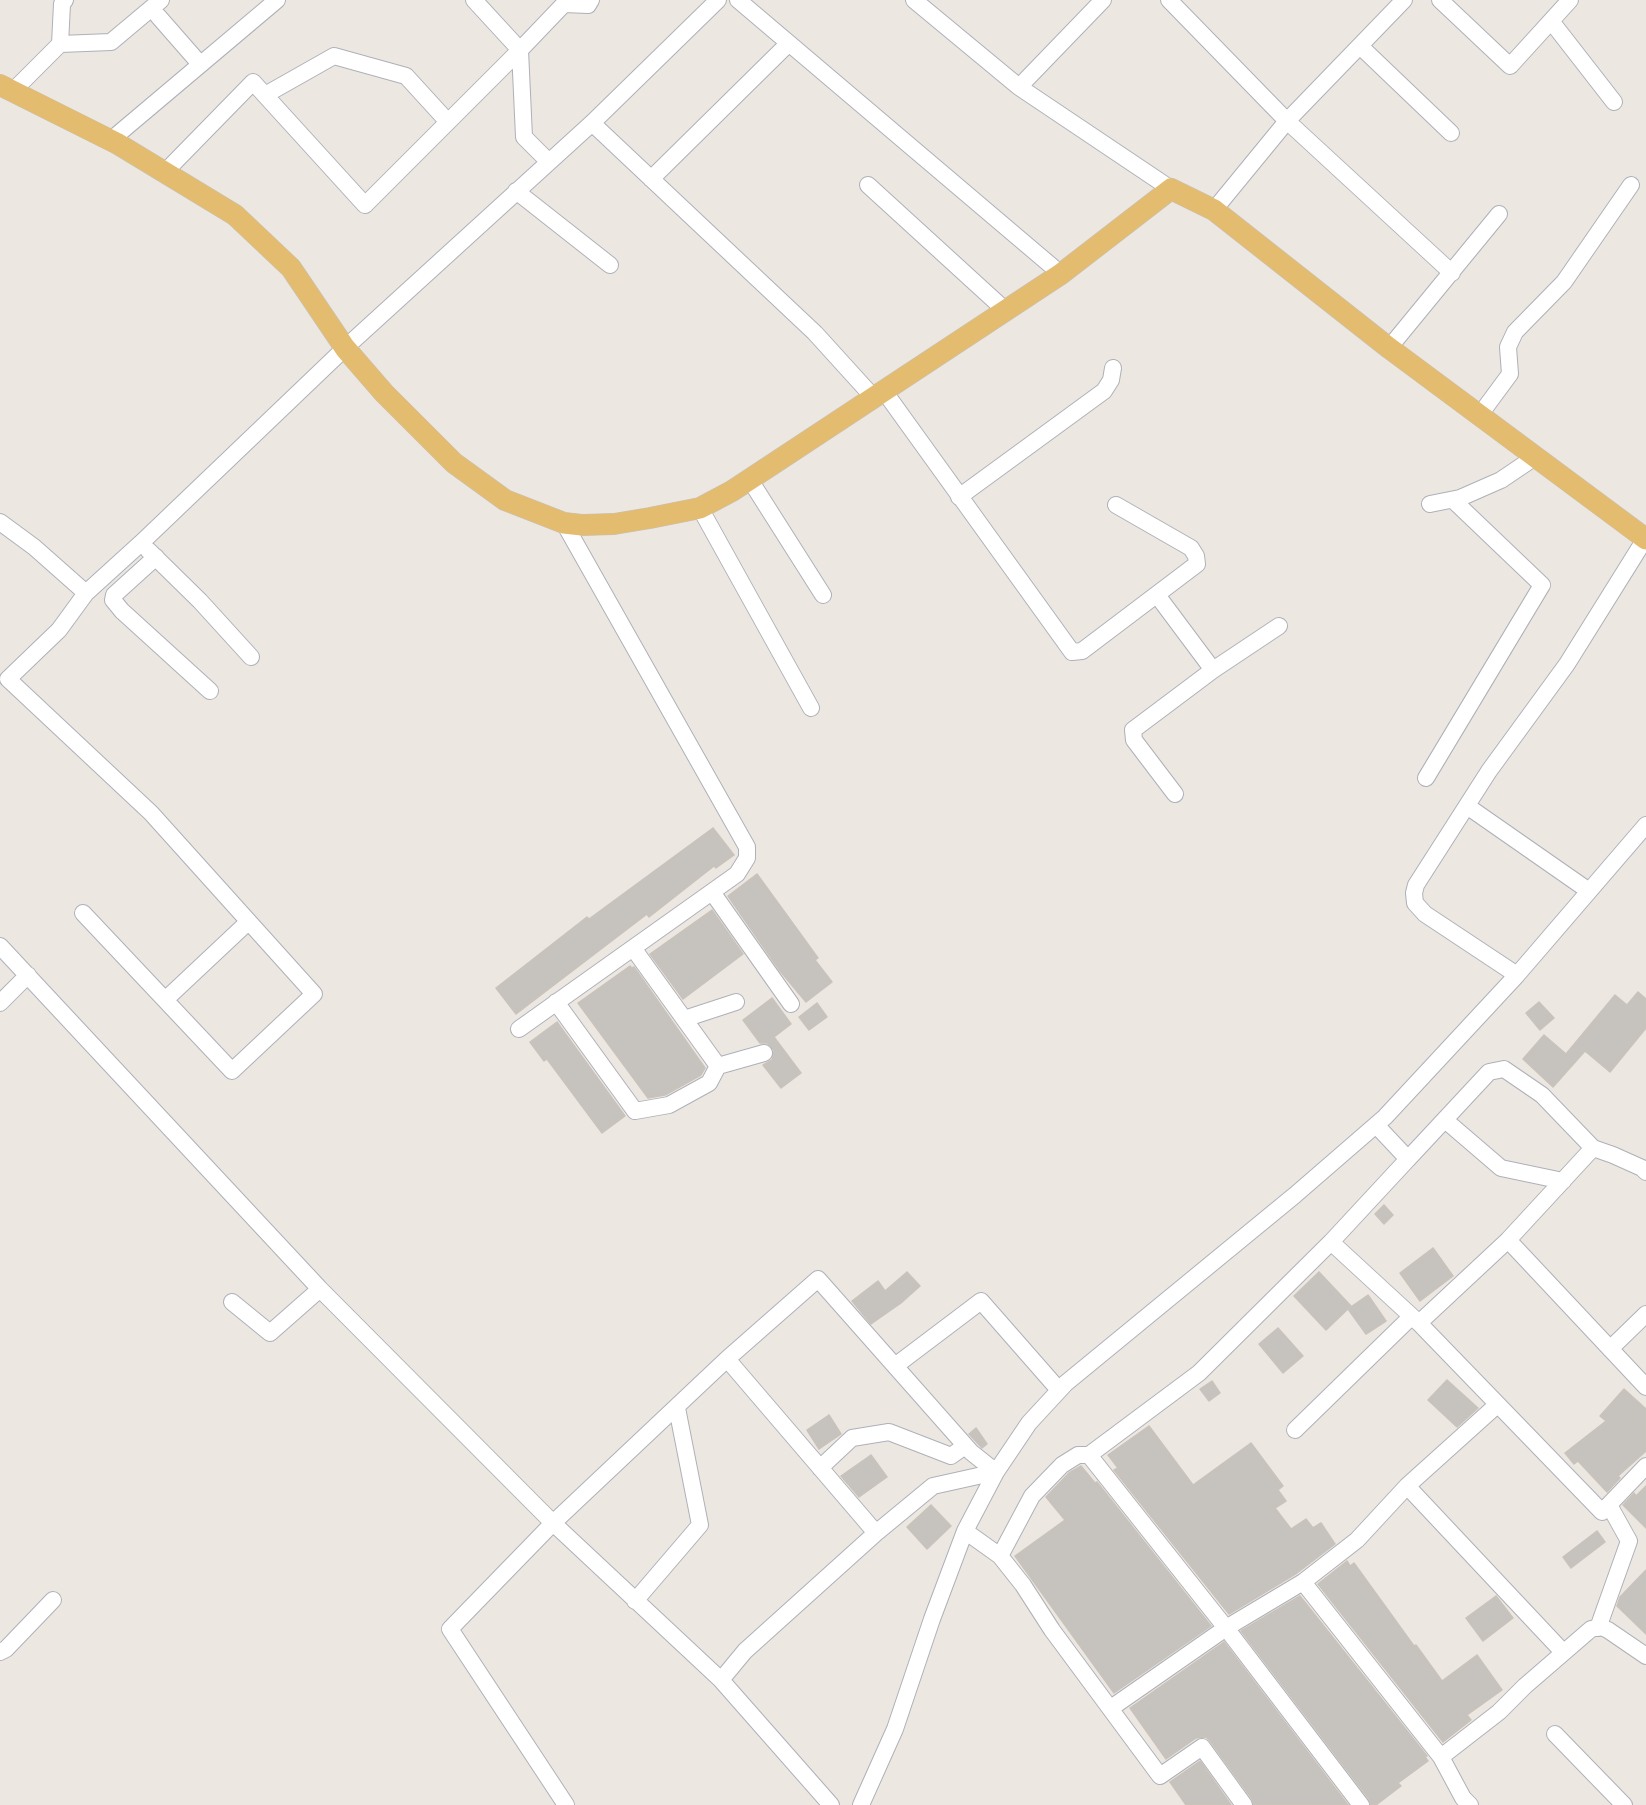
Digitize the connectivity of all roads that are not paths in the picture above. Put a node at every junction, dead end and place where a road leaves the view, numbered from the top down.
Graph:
1 (65, 0) edge
2 (278, 0) edge
3 (474, 0) edge
4 (591, 0) edge
5 (738, 0) edge
6 (914, 0) edge
7 (1103, 0) edge
8 (1169, 0) edge
9 (1404, 0) edge
10 (1440, 0) edge
11 (1570, 0) edge
12 (715, 1) edge
13 (159, 8) edge
14 (1551, 21) junction
15 (789, 43) junction
16 (60, 44) junction
17 (1360, 46) junction
18 (520, 50) junction
19 (200, 64) junction
20 (1019, 87) junction
21 (6, 88) edge
22 (265, 95) junction
23 (1614, 102) dead end
24 (1287, 121) junction
25 (448, 122) junction
26 (592, 123) junction
27 (1452, 134) dead end
28 (111, 140) junction
29 (548, 161) junction
30 (165, 172) junction
31 (651, 178) junction
32 (868, 185) dead end
33 (1631, 185) dead end
34 (1171, 189) junction
35 (516, 191) junction
36 (1214, 210) junction
37 (1499, 214) dead end
38 (610, 265) dead end
39 (1452, 273) junction
40 (1061, 274) junction
41 (1005, 311) junction
42 (345, 348) junction
43 (1389, 348) junction
44 (1113, 369) dead end
45 (879, 394) junction
46 (1479, 416) junction
47 (1535, 457) junction
48 (750, 480) junction
49 (959, 497) junction
50 (1453, 500) junction
51 (1430, 504) dead end
52 (1116, 505) dead end
53 (700, 508) junction
54 (564, 523) junction
55 (2, 527) edge
56 (1646, 539) edge
57 (141, 543) junction
58 (156, 557) junction
59 (86, 594) junction
60 (823, 595) dead end
61 (1157, 595) junction
62 (1279, 626) dead end
63 (251, 657) dead end
64 (1213, 670) junction
65 (210, 691) dead end
66 (811, 708) dead end
67 (1426, 778) dead end
68 (1175, 794) dead end
69 (1467, 806) junction
70 (1646, 825) edge
71 (1589, 891) junction
72 (712, 892) junction
73 (83, 913) dead end
74 (247, 922) junction
75 (0, 946) edge
76 (633, 948) junction
77 (28, 975) junction
78 (1517, 975) junction
79 (165, 1000) junction
80 (556, 1002) junction
81 (736, 1002) dead end
82 (0, 1003) edge
83 (791, 1004) dead end
84 (684, 1019) junction
85 (519, 1029) dead end
86 (764, 1053) dead end
87 (718, 1066) junction
88 (1444, 1120) junction
89 (1376, 1125) junction
90 (1593, 1149) junction
91 (1408, 1159) junction
92 (1646, 1172) edge
93 (1563, 1180) junction
94 (1508, 1240) junction
95 (1332, 1242) junction
96 (320, 1289) junction
97 (232, 1302) dead end
98 (1646, 1314) edge
99 (1415, 1320) junction
100 (1610, 1348) junction
101 (727, 1359) junction
102 (895, 1366) junction
103 (1646, 1387) edge
104 (1059, 1390) junction
105 (1497, 1405) junction
106 (676, 1408) junction
107 (1295, 1430) dead end
108 (965, 1446) junction
109 (1089, 1455) junction
110 (1646, 1466) edge
111 (820, 1468) junction
112 (996, 1472) junction
113 (1407, 1486) junction
114 (1609, 1505) junction
115 (553, 1523) junction
116 (965, 1532) junction
117 (876, 1533) junction
118 (1000, 1556) junction
119 (1303, 1582) junction
120 (53, 1600) dead end
121 (635, 1601) junction
122 (1226, 1628) junction
123 (1598, 1628) junction
124 (0, 1652) edge
125 (1563, 1652) junction
126 (1646, 1656) edge
127 (722, 1680) junction
128 (1111, 1708) junction
129 (1555, 1734) dead end
130 (1441, 1757) junction
131 (1463, 1803) edge
132 (566, 1805) edge
133 (831, 1805) edge
134 (861, 1805) edge
135 (1244, 1805) edge
136 (1361, 1805) edge
137 (1624, 1805) edge

1 - 16 street
2 - 19 street
3 - 18 street
4 - 18 street
5 - 15 street
6 - 20 street
7 - 20 street
8 - 24 street
9 - 17 street
10 - 14 street
11 - 14 street
12 - 26 street
13 - 16 street
13 - 19 street
14 - 23 street
15 - 31 street
15 - 40 street
16 - 21 street
17 - 24 street
17 - 27 street
18 - 25 street
18 - 29 street
19 - 28 street
20 - 34 street
21 - 28 main road
22 - 25 street
22 - 25 street
22 - 30 street
24 - 36 street
24 - 39 street
26 - 29 street
26 - 31 street
28 - 30 main road
29 - 35 street
30 - 42 main road
31 - 45 street
32 - 41 street
33 - 46 street
34 - 36 main road
34 - 40 main road
35 - 38 street
35 - 42 street
36 - 43 main road
37 - 39 street
39 - 43 street
40 - 41 main road
41 - 45 main road
42 - 54 main road
42 - 57 street
43 - 46 main road
44 - 49 street
45 - 48 main road
45 - 49 street
46 - 47 main road
47 - 50 street
47 - 56 main road
48 - 53 main road
48 - 60 street
49 - 61 street
50 - 51 street
50 - 67 street
52 - 61 street
53 - 54 main road
53 - 66 street
54 - 72 street
55 - 59 street
56 - 69 street
57 - 58 street
57 - 59 street
58 - 63 street
58 - 65 street
59 - 74 street
61 - 64 street
62 - 64 street
64 - 68 street
69 - 71 street
69 - 78 street
70 - 71 street
71 - 78 street
72 - 76 street
72 - 83 street
73 - 79 street
74 - 79 street
74 - 79 street
75 - 77 street
76 - 80 street
76 - 84 street
77 - 82 street
77 - 96 street
78 - 89 street
80 - 85 street
80 - 87 street
81 - 84 street
84 - 87 street
86 - 87 street
88 - 90 street
88 - 91 street
88 - 93 street
89 - 91 street
89 - 104 street
90 - 92 street
90 - 93 street
91 - 95 street
93 - 94 street
94 - 99 street
94 - 100 street
95 - 99 street
95 - 109 street
96 - 97 street
96 - 115 street
98 - 100 street
99 - 105 street
99 - 107 street
100 - 103 street
101 - 102 street
101 - 106 street
101 - 111 street
102 - 104 street
102 - 108 street
104 - 112 street
105 - 113 street
105 - 114 street
106 - 115 street
106 - 121 street
108 - 111 street
108 - 112 street
109 - 118 street
109 - 122 street
110 - 114 street
111 - 117 street
112 - 116 street
112 - 117 street
113 - 119 street
113 - 125 street
114 - 123 street
115 - 121 street
115 - 132 street
116 - 118 street
116 - 134 street
117 - 127 street
118 - 128 street
119 - 122 street
119 - 130 street
120 - 124 street
121 - 127 street
122 - 128 street
122 - 136 street
123 - 125 street
123 - 126 street
125 - 130 street
127 - 133 street
128 - 135 street
129 - 137 street
130 - 131 street

